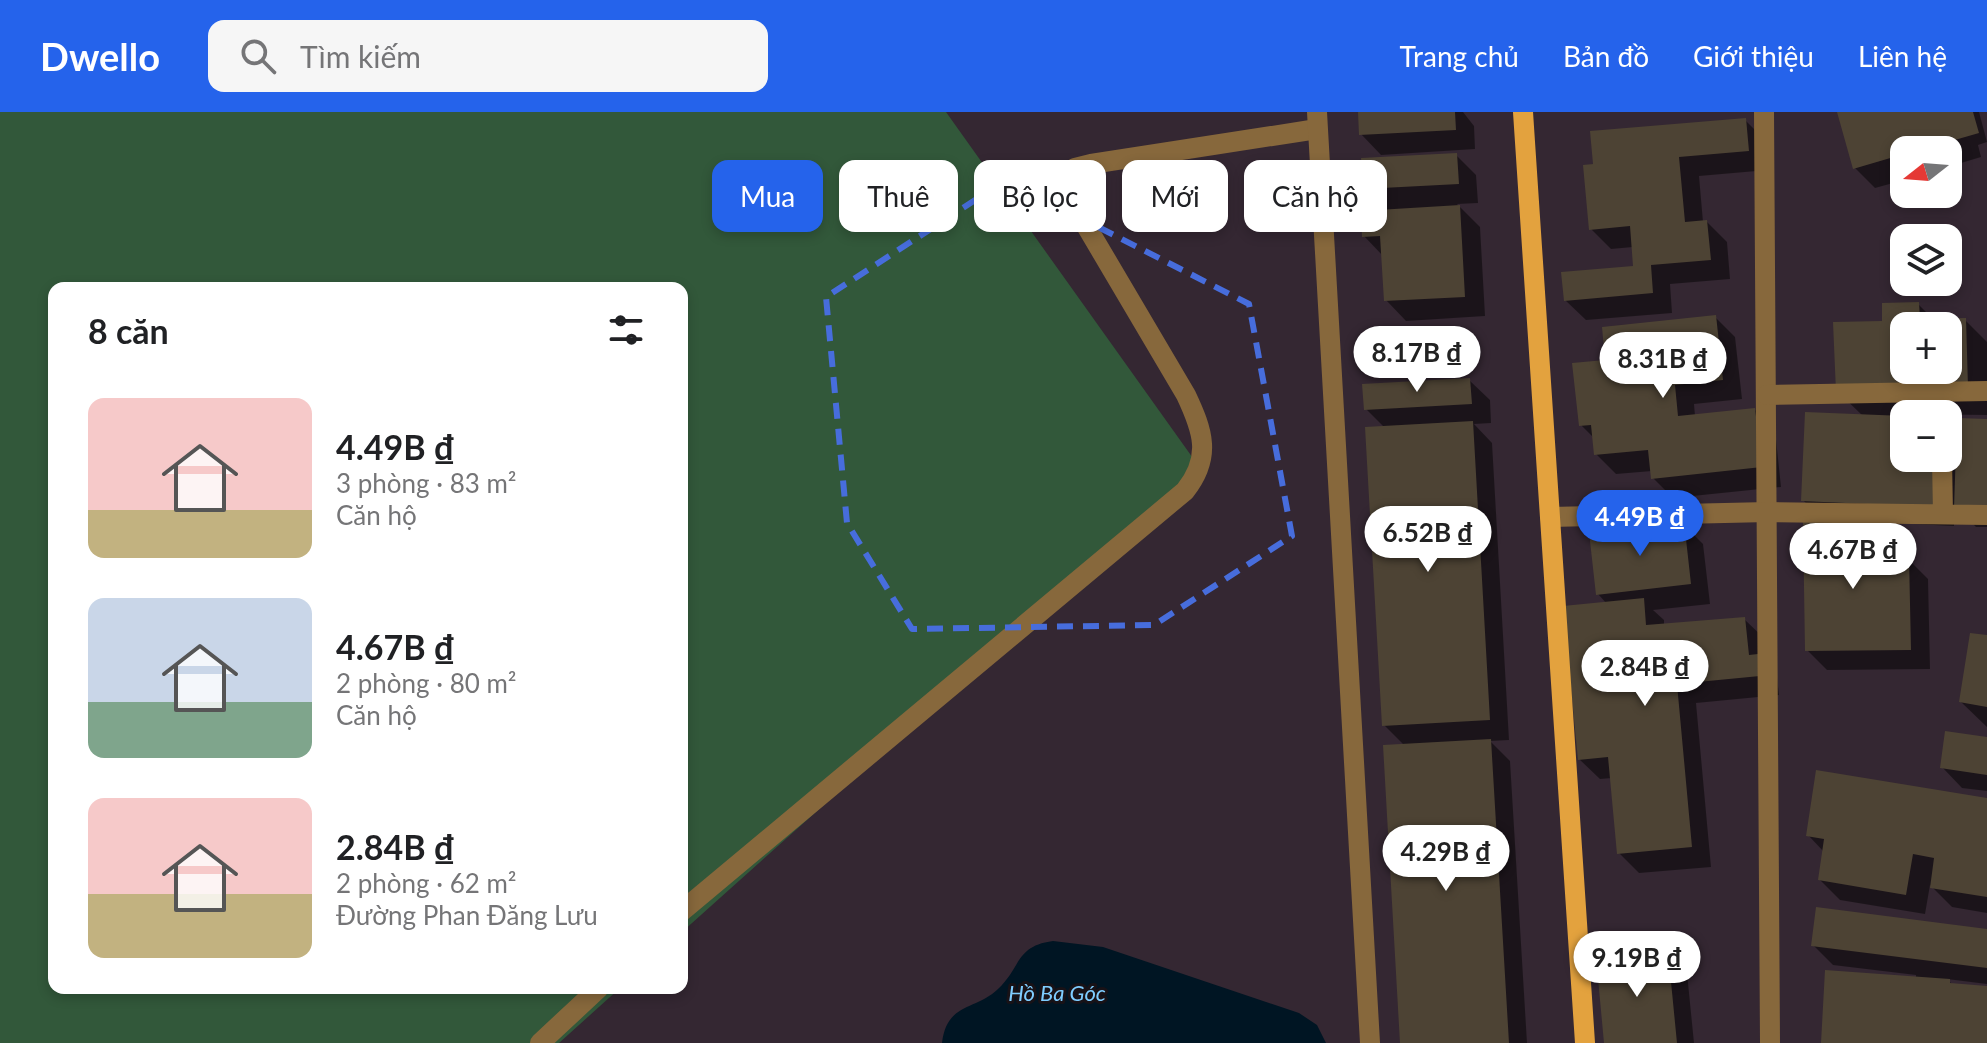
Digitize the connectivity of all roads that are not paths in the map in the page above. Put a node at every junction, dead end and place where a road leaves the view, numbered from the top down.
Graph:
1 (1523, 112) edge
2 (1764, 112) edge
3 (1317, 120) edge
4 (1987, 391) edge
5 (1941, 392) junction
6 (1767, 395) junction
7 (1941, 400) edge
8 (1942, 472) edge
9 (1768, 512) junction
10 (1943, 514) junction
11 (1987, 515) edge
12 (1550, 517) junction
13 (688, 906) edge
14 (593, 994) edge
15 (540, 1043) edge
16 (1370, 1043) edge
17 (1585, 1043) edge
18 (1770, 1043) edge

1 - 12 main road
2 - 6 street
3 - 13 street
3 - 16 street
4 - 5 street
5 - 6 street
5 - 7 street
6 - 9 street
8 - 10 street
9 - 10 street
9 - 12 street
9 - 18 street
10 - 11 street
12 - 17 main road
14 - 15 street

